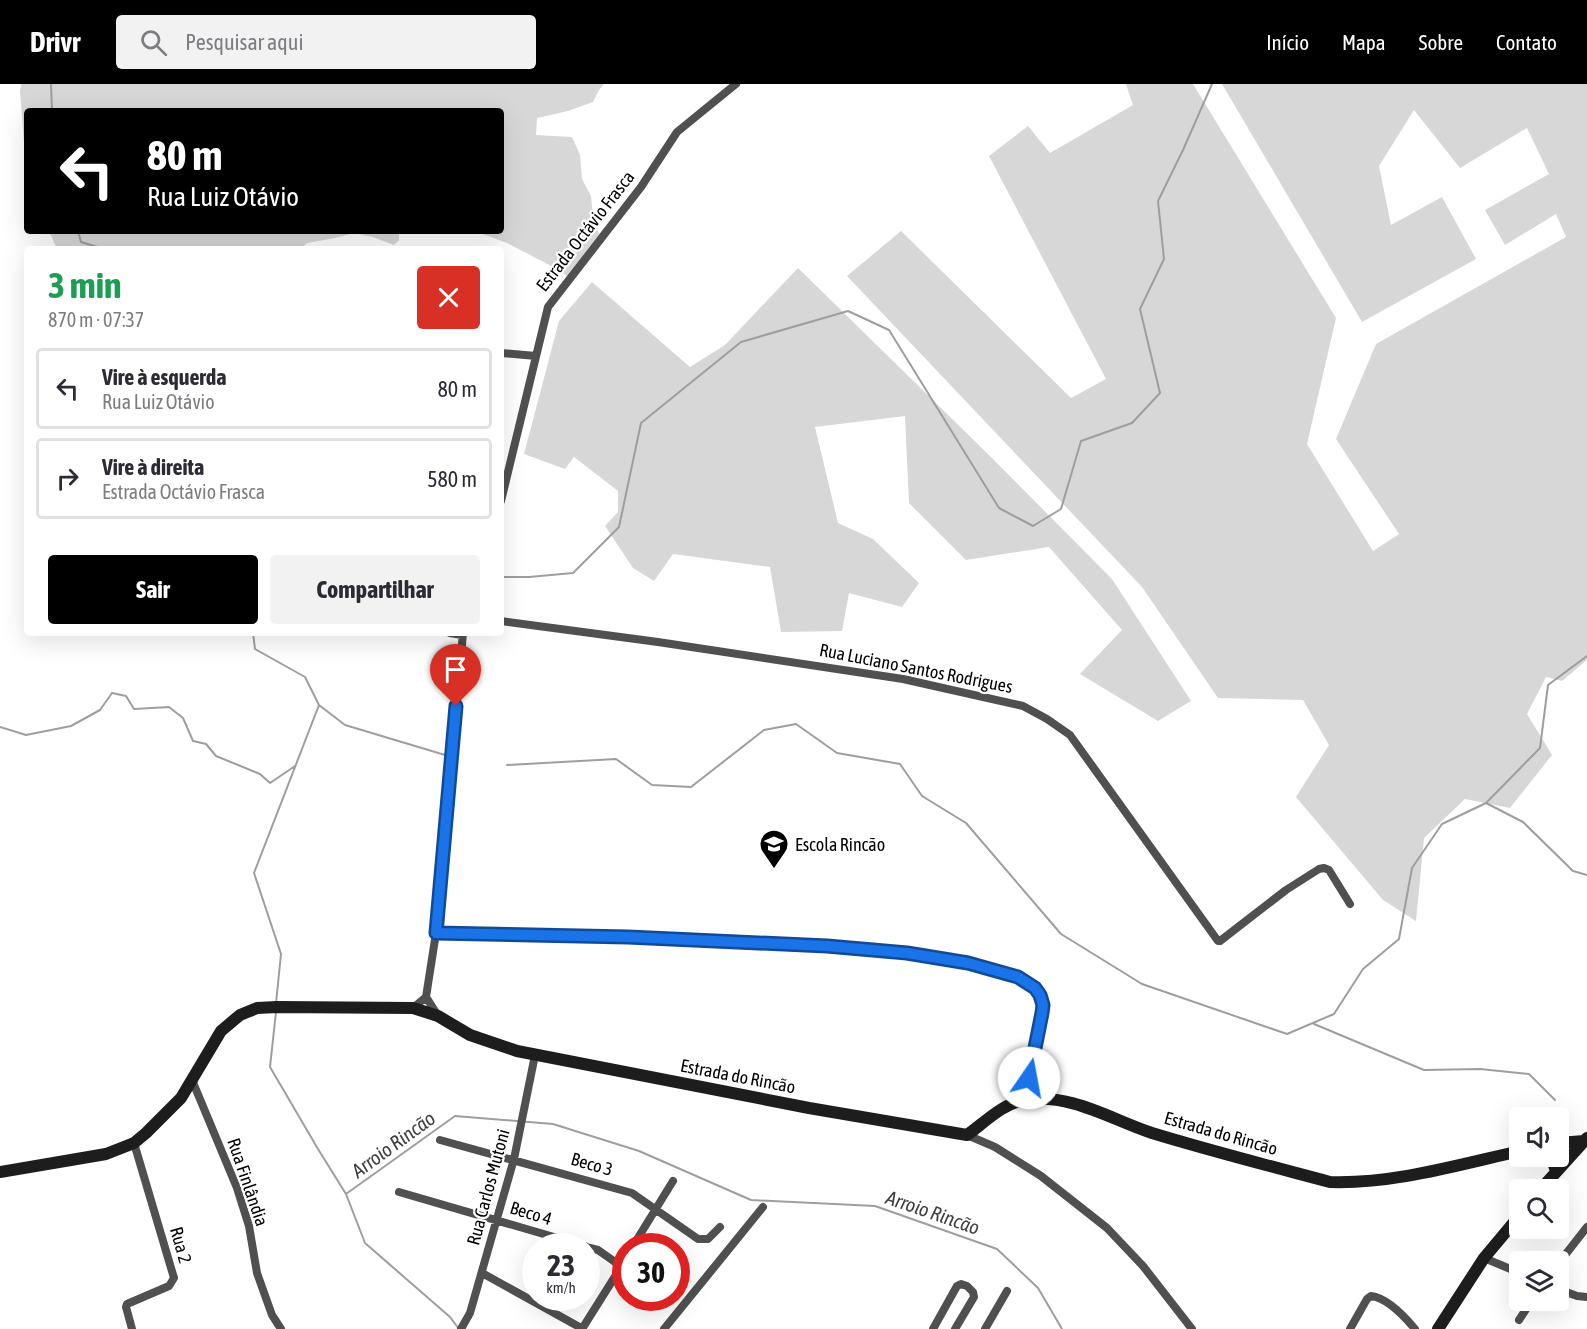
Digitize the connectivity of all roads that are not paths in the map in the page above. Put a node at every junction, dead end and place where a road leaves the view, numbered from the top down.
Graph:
1 (736, 84) edge
2 (504, 353) edge
3 (536, 356) junction
4 (504, 489) edge
5 (504, 621) edge
6 (463, 636) edge
7 (1350, 904) dead end
8 (436, 933) junction
9 (426, 997) junction
10 (413, 1008) junction
11 (438, 1016) junction
12 (535, 1055) junction
13 (192, 1080) junction
14 (1024, 1100) junction
15 (967, 1136) junction
16 (440, 1140) dead end
17 (1586, 1140) edge
18 (1569, 1142) edge
19 (134, 1143) junction
20 (1509, 1153) edge
21 (1569, 1153) edge
22 (514, 1160) junction
23 (1555, 1167) edge
24 (1558, 1167) edge
25 (1556, 1171) junction
26 (0, 1172) edge
27 (1549, 1179) edge
28 (673, 1181) dead end
29 (399, 1192) dead end
30 (763, 1208) dead end
31 (656, 1209) junction
32 (497, 1220) junction
33 (720, 1227) dead end
34 (1587, 1227) edge
35 (1509, 1228) edge
36 (540, 1233) edge
37 (641, 1233) edge
38 (1568, 1251) edge
39 (1484, 1258) junction
40 (1509, 1268) edge
41 (482, 1273) junction
42 (612, 1283) edge
43 (1007, 1290) dead end
44 (1569, 1293) edge
45 (1587, 1298) edge
46 (1525, 1311) edge
47 (1519, 1320) dead end
48 (463, 1327) edge
49 (132, 1329) edge
50 (281, 1329) edge
51 (582, 1329) edge
52 (664, 1329) edge
53 (933, 1329) edge
54 (955, 1329) edge
55 (985, 1329) edge
56 (1191, 1329) edge
57 (1350, 1329) edge
58 (1415, 1329) edge
59 (1438, 1329) edge

1 - 3 street, Estrada Octávio Frasca
2 - 3 street
3 - 4 street, Estrada Octávio Frasca
5 - 7 street, Rua Luciano Santos Rodrigues
6 - 8 street
8 - 9 street
8 - 14 street
9 - 10 street
9 - 11 street
10 - 11 street, Estrada do Rincão
10 - 13 street, Estrada do Rincão
11 - 12 street, Estrada do Rincão
12 - 15 street, Estrada do Rincão
12 - 22 street, Rua Carlos Mutoni
13 - 19 street, Estrada do Rincão
13 - 50 street, Rua Finlândia
14 - 15 street, Estrada do Rincão
14 - 20 street, Estrada do Rincão
15 - 56 street
16 - 22 street, Beco 3
17 - 18 street
17 - 21 street
19 - 26 street, Estrada do Rincão
19 - 49 street, Rua 2
22 - 31 street, Beco 3
22 - 32 street, Rua Carlos Mutoni
23 - 25 street
24 - 25 street
25 - 27 street
28 - 31 street
29 - 32 street, Beco 4
30 - 52 street
31 - 33 street, Beco 3
31 - 37 street
32 - 36 street, Beco 4
32 - 41 street, Rua Carlos Mutoni
34 - 38 street
35 - 39 street
39 - 40 street
39 - 59 street
41 - 48 street, Rua Carlos Mutoni
41 - 51 street
42 - 51 street
43 - 55 street
44 - 45 street
46 - 47 street
53 - 54 street
57 - 58 street

